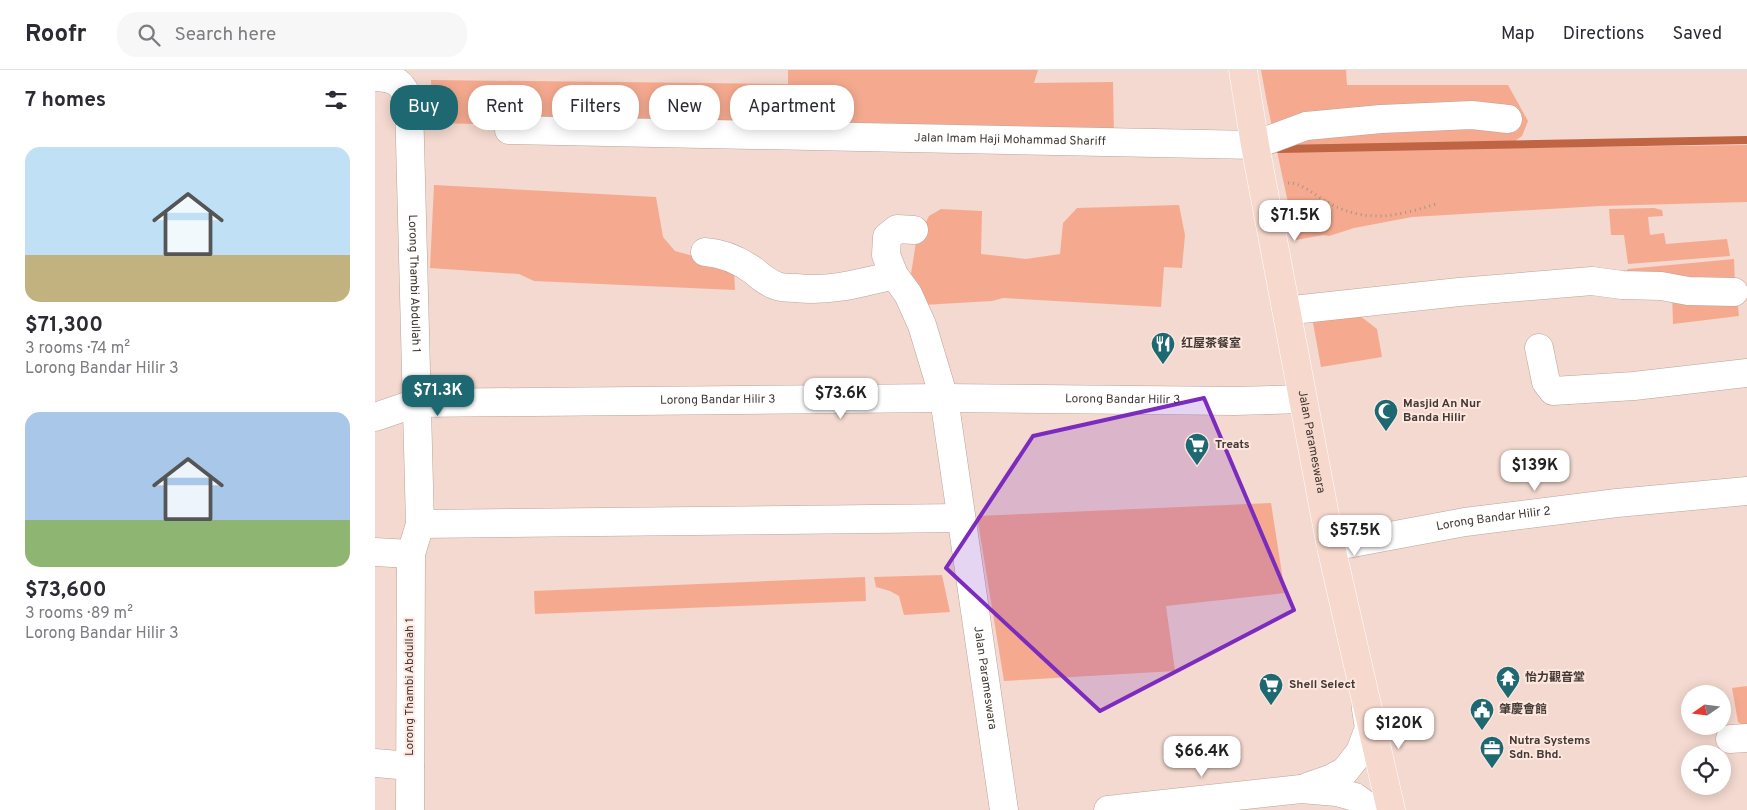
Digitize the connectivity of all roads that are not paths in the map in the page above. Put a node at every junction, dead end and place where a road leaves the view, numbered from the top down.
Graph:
1 (1243, 70) edge
2 (375, 77) edge
3 (1508, 119) dead end
4 (509, 130) dead end
5 (1255, 146) junction
6 (914, 230) dead end
7 (705, 252) dead end
8 (894, 275) junction
9 (1734, 292) dead end
10 (1302, 309) dead end
11 (1539, 348) dead end
12 (1747, 373) edge
13 (944, 398) junction
14 (1302, 399) junction
15 (416, 403) junction
16 (375, 417) edge
17 (1747, 491) edge
18 (961, 518) junction
19 (420, 524) junction
20 (1331, 547) junction
21 (375, 552) edge
22 (411, 554) junction
23 (1365, 700) junction
24 (375, 763) edge
25 (410, 766) junction
26 (1301, 789) junction
27 (410, 810) edge
28 (1004, 810) edge
29 (1108, 810) edge
30 (1373, 810) edge
31 (1391, 810) edge

1 - 5 main road, Jalan Parameswara
2 - 15 street, Lorong Thambi Abdullah 1
3 - 5 street, Jalan Imam Haji Mohammad Shariff
4 - 5 street, Jalan Imam Haji Mohammad Shariff
5 - 14 main road, Jalan Parameswara
6 - 8 street, Jalan Parameswara
7 - 8 street
8 - 13 street, Jalan Parameswara
9 - 10 street
11 - 12 street
13 - 14 street, Lorong Bandar Hilir 3
13 - 15 street, Lorong Bandar Hilir 3
13 - 18 street, Jalan Parameswara
14 - 20 main road, Jalan Parameswara
15 - 16 street, Lorong Bandar Hilir 3
15 - 19 street, Lorong Thambi Abdullah 1
17 - 20 street, Lorong Bandar Hilir 2
18 - 19 street
18 - 28 street, Jalan Parameswara
19 - 22 street, Lorong Thambi Abdullah 1
20 - 23 main road, Jalan Parameswara
21 - 22 street
22 - 25 street, Lorong Thambi Abdullah 1
23 - 26 street
23 - 31 main road, Jalan Parameswara
24 - 25 street
25 - 27 street, Lorong Thambi Abdullah 1
26 - 29 street
26 - 30 street

